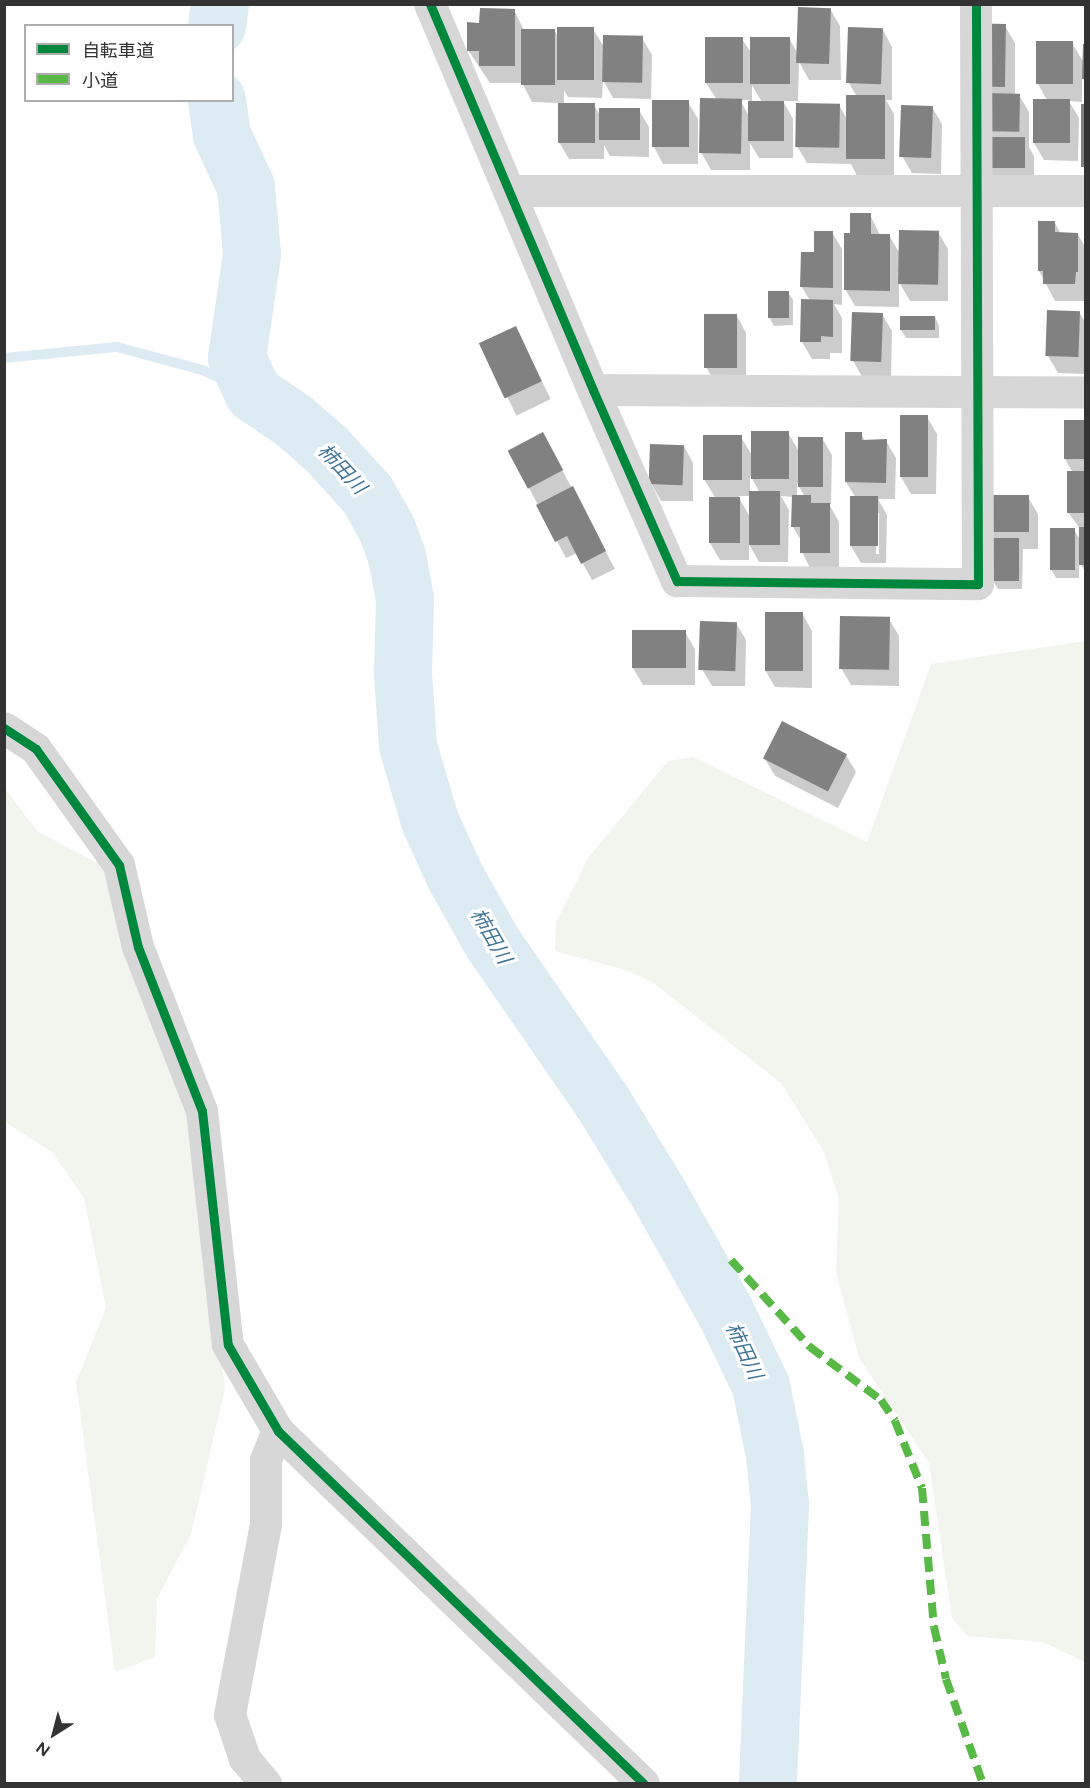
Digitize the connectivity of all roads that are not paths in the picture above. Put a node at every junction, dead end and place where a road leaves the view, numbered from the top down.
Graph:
1 (430, 4) edge
2 (976, 4) edge
3 (511, 191) junction
4 (977, 191) junction
5 (1086, 191) edge
6 (593, 390) junction
7 (977, 393) junction
8 (1086, 393) edge
9 (4, 728) edge
10 (278, 1431) junction
11 (266, 1784) edge
12 (644, 1784) edge

1 - 3 street
2 - 4 street
3 - 4 street
3 - 6 street
4 - 5 street
4 - 7 street
6 - 7 street
6 - 7 street
7 - 8 street
9 - 10 street
10 - 11 street
10 - 12 street

